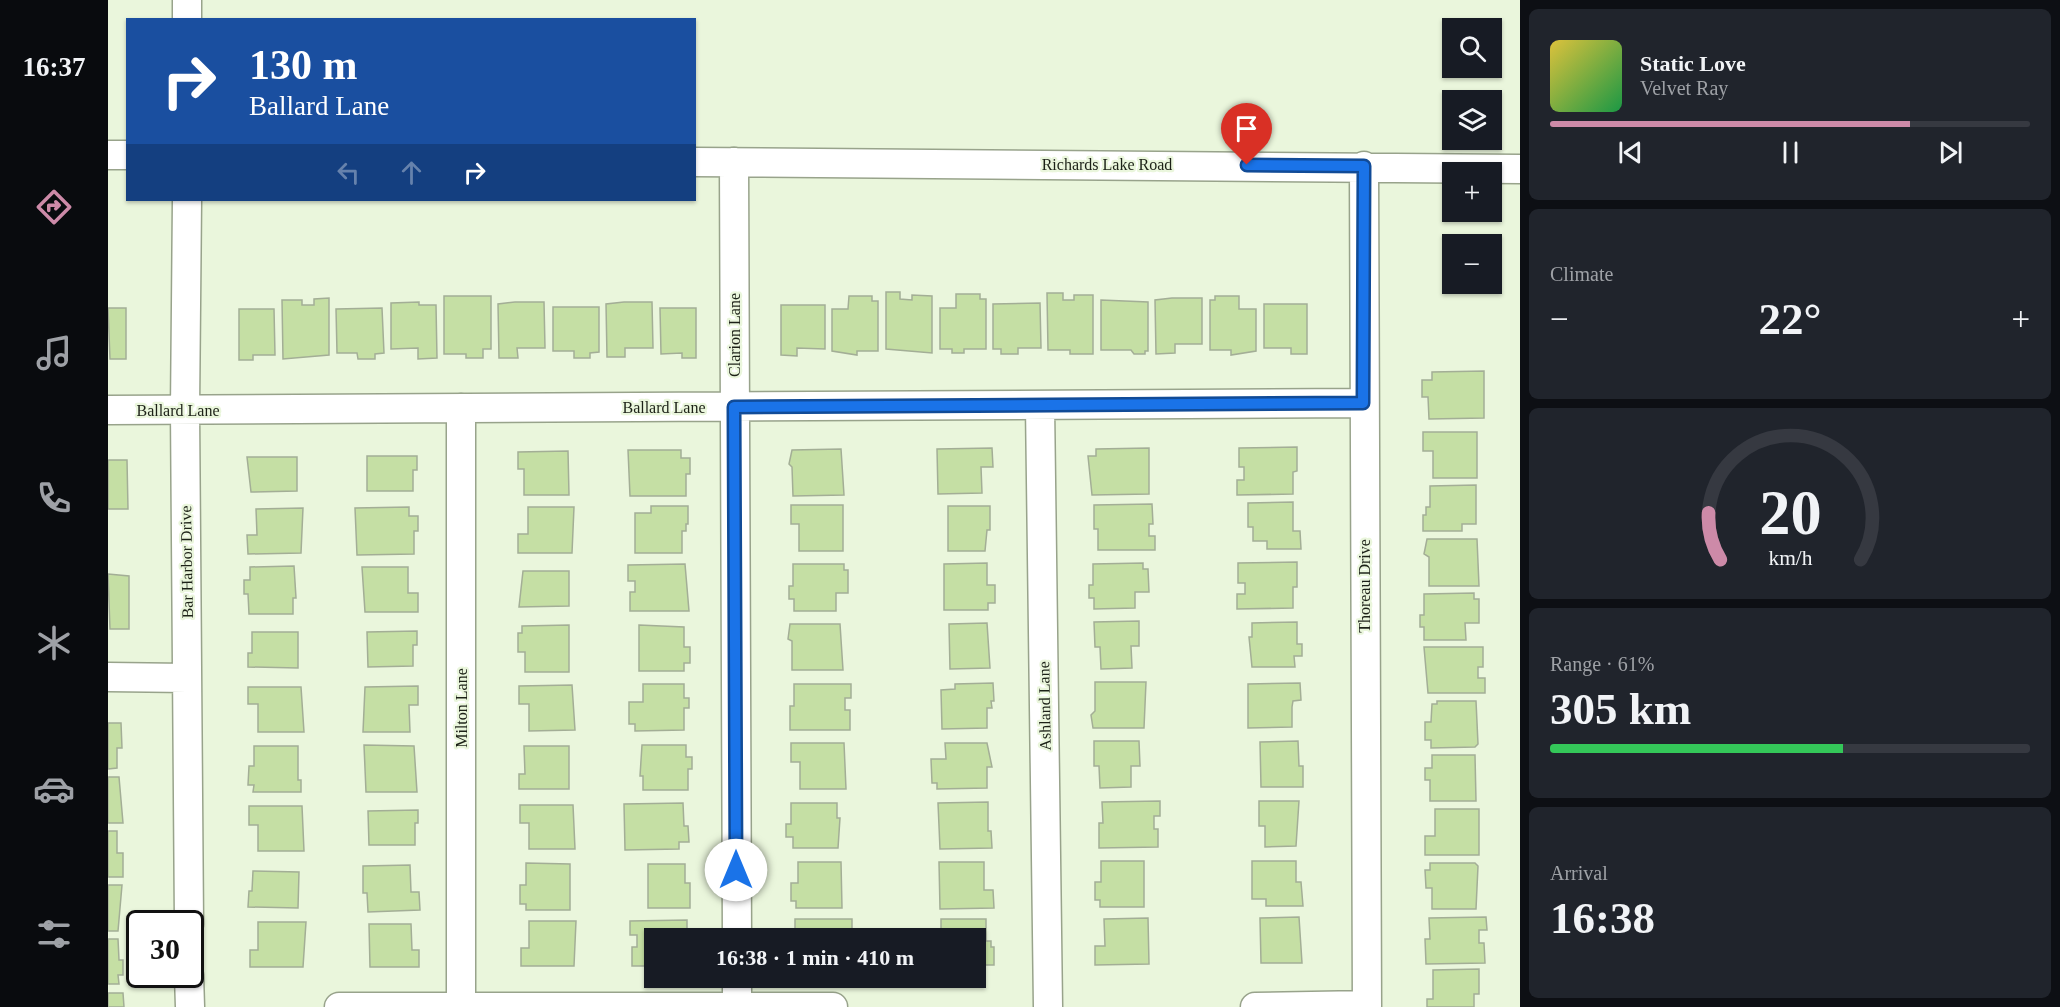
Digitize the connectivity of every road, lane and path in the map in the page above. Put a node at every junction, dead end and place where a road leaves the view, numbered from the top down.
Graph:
1 (187, 0) edge
2 (187, 18) edge
3 (108, 155) edge
4 (126, 155) edge
5 (696, 162) edge
6 (734, 162) junction
7 (1364, 166) junction
8 (1520, 169) edge
9 (187, 201) edge
10 (1363, 403) junction
11 (1040, 405) junction
12 (734, 407) junction
13 (461, 408) junction
14 (108, 410) edge
15 (185, 410) junction
16 (108, 677) edge
17 (187, 678) junction
18 (189, 910) edge
19 (737, 928) edge
20 (189, 988) edge
21 (737, 997) edge
22 (461, 1006) edge
23 (1366, 1006) edge
24 (190, 1007) edge
25 (339, 1007) edge
26 (833, 1007) edge
27 (1048, 1007) edge
28 (1256, 1007) edge

1 - 2 street
3 - 4 street
5 - 6 street, Richards Lake Road
6 - 7 street, Richards Lake Road
6 - 12 street, Clarion Lane
7 - 8 street, Richards Lake Road
7 - 10 street, Thoreau Drive
9 - 15 street, Bar Harbor Drive
10 - 11 street, Ballard Lane
10 - 23 street, Thoreau Drive
11 - 12 street, Ballard Lane
11 - 27 street, Ashland Lane
12 - 13 street, Ballard Lane
12 - 19 street, Clarion Lane
13 - 15 street, Ballard Lane
13 - 22 street, Milton Lane
14 - 15 street, Ballard Lane
15 - 17 street, Bar Harbor Drive
16 - 17 street
17 - 18 street, Bar Harbor Drive
20 - 24 street
21 - 22 street
21 - 26 street
22 - 25 street
23 - 28 street

